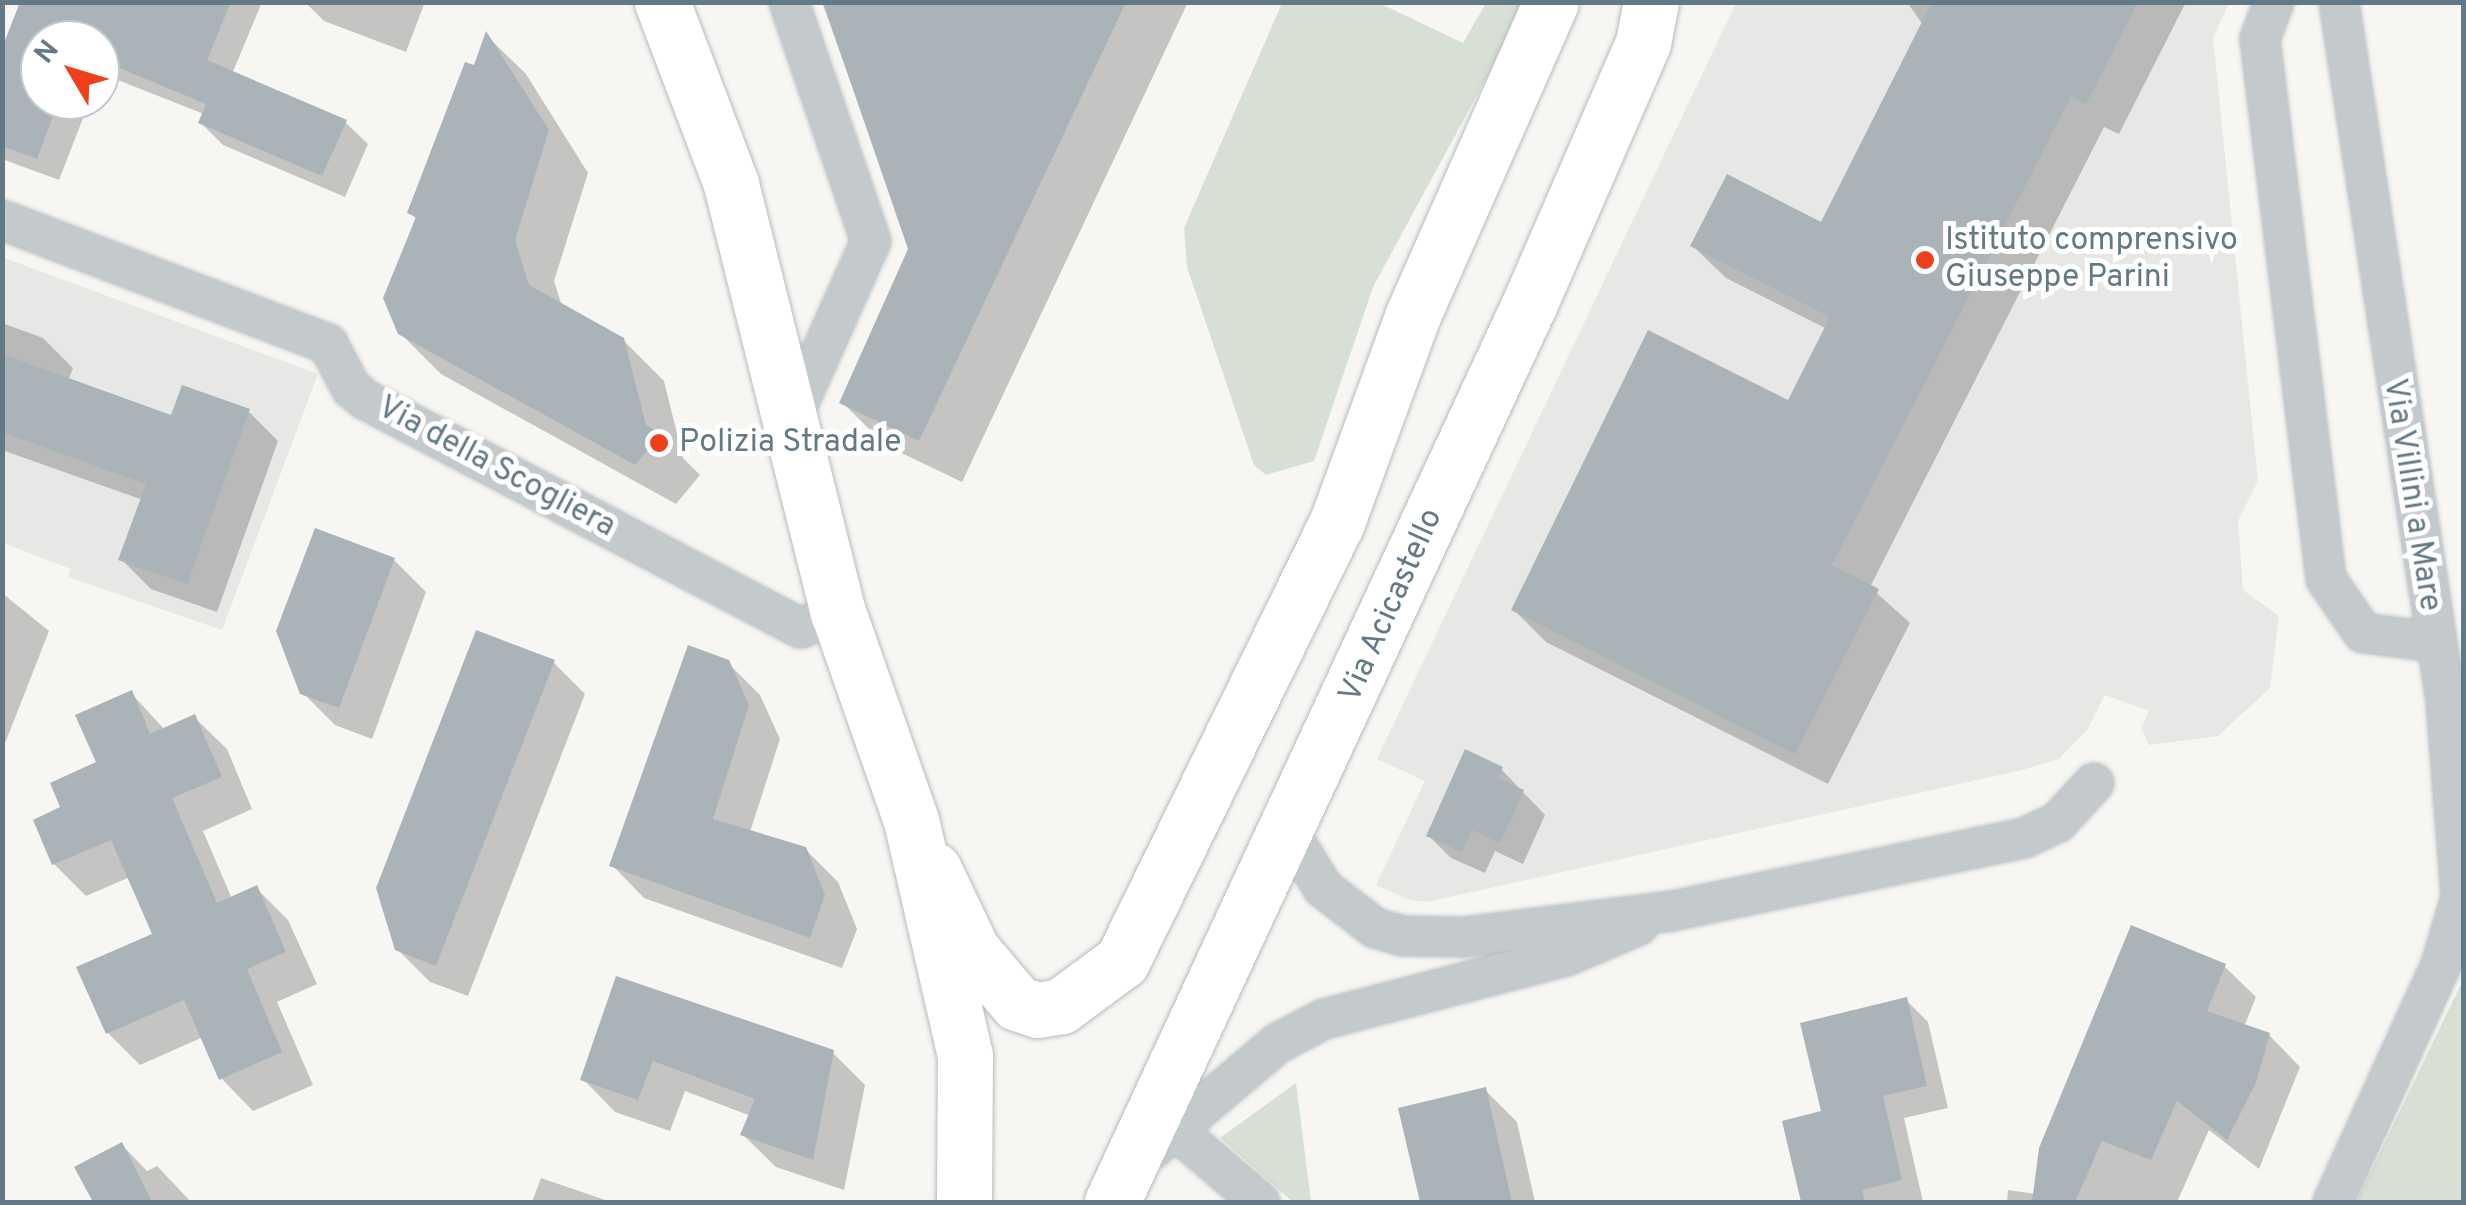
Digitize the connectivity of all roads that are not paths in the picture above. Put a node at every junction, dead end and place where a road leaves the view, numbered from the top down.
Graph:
1 (662, 2) edge
2 (789, 2) edge
3 (1550, 2) edge
4 (1578, 2) edge
5 (2274, 2) edge
6 (2339, 2) edge
7 (1651, 3) edge
8 (1466, 198) junction
9 (2, 220) edge
10 (791, 420) junction
11 (838, 612) junction
12 (2434, 642) junction
13 (2094, 783) dead end
14 (911, 820) junction
15 (1289, 832) junction
16 (1672, 911) junction
17 (1173, 1128) junction
18 (1121, 1186) edge
19 (964, 1202) edge
20 (1260, 1202) edge
21 (2333, 1202) edge

1 - 10 main road
2 - 10 street
3 - 8 main road
4 - 8 main road
5 - 12 street
6 - 12 street, Via Villini a Mare
7 - 15 main road, Via Acicastello
8 - 14 main road
9 - 11 street, Via della Scogliera
10 - 11 main road
11 - 14 main road
12 - 21 street, Via Villini a Mare
13 - 16 street
14 - 19 main road
15 - 16 street
15 - 18 main road, Via Acicastello
16 - 17 street
17 - 18 street
17 - 20 street

